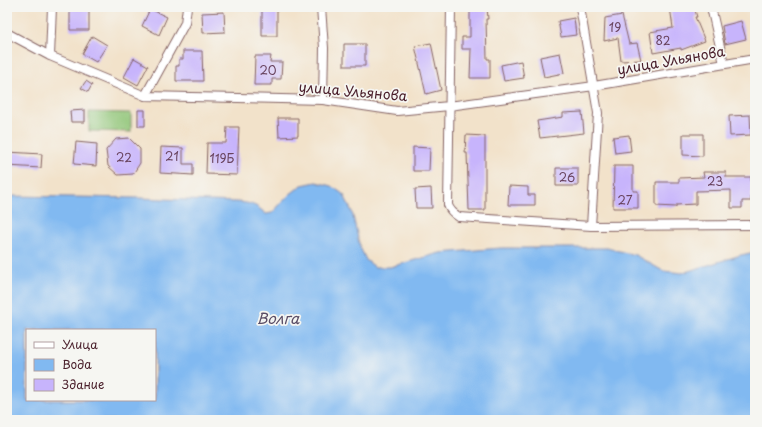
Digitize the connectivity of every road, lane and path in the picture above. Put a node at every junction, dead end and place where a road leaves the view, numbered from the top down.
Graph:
1 (52, 7) edge
2 (187, 7) edge
3 (321, 7) edge
4 (451, 7) edge
5 (580, 7) edge
6 (711, 7) edge
7 (7, 33) edge
8 (50, 56) junction
9 (755, 59) edge
10 (724, 64) junction
11 (594, 86) junction
12 (145, 96) junction
13 (323, 100) junction
14 (449, 106) junction
15 (755, 225) edge
16 (591, 226) junction

1 - 8 street
2 - 12 street
3 - 13 street
4 - 14 street
5 - 11 street
6 - 10 street
7 - 8 street, улица Ульянова
8 - 12 street, улица Ульянова
9 - 10 street, улица Ульянова
10 - 11 street, улица Ульянова
11 - 14 street, улица Ульянова
11 - 16 street
12 - 13 street, улица Ульянова
13 - 14 street, улица Ульянова
14 - 16 street
15 - 16 street

